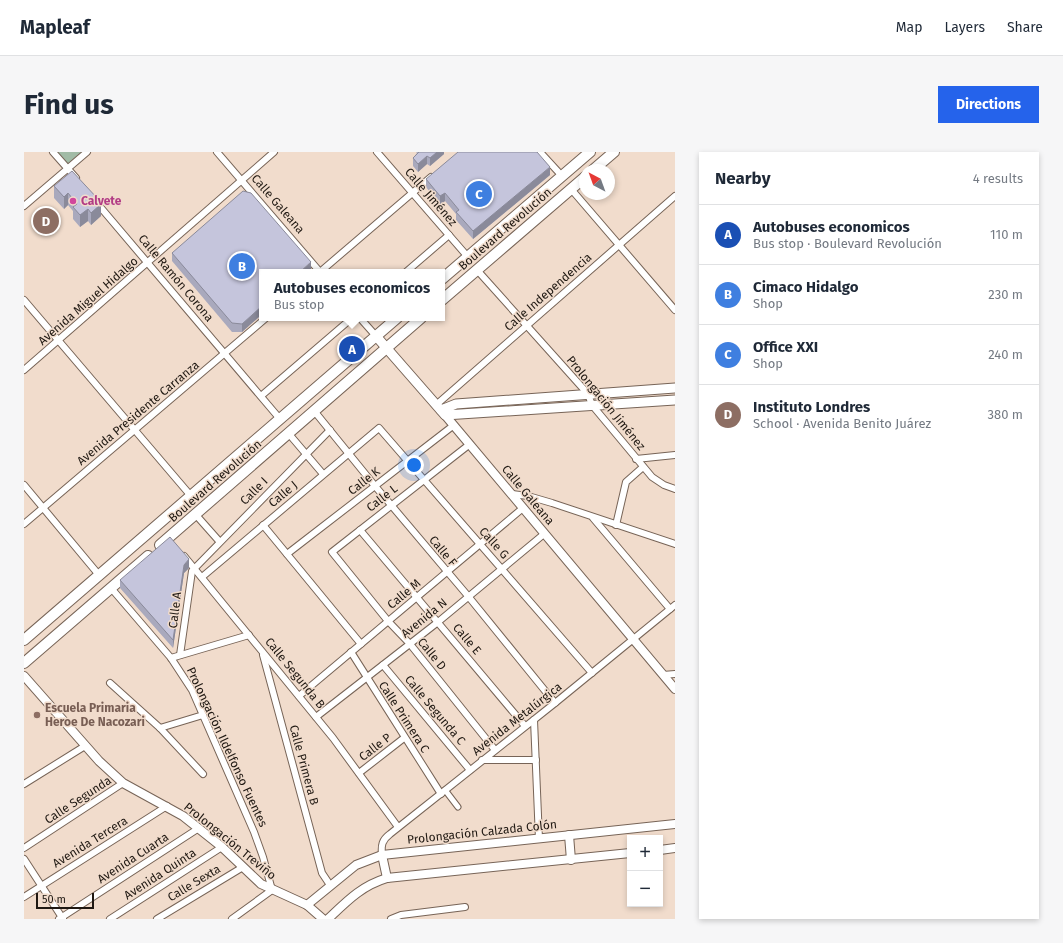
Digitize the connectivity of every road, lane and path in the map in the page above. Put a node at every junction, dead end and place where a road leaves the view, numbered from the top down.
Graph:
1 (54, 152) edge
2 (87, 152) edge
3 (217, 152) edge
4 (274, 152) edge
5 (377, 152) edge
6 (590, 152) edge
7 (614, 152) edge
8 (542, 153) edge
9 (600, 164) edge
10 (68, 169) junction
11 (437, 173) edge
12 (562, 176) junction
13 (241, 180) junction
14 (579, 182) edge
15 (83, 186) edge
16 (571, 189) junction
17 (412, 193) junction
18 (675, 196) edge
19 (93, 198) edge
20 (24, 206) edge
21 (449, 236) junction
22 (619, 245) junction
23 (468, 257) junction
24 (149, 262) junction
25 (317, 269) edge
26 (323, 269) edge
27 (410, 269) edge
28 (477, 270) junction
29 (445, 276) edge
30 (445, 297) edge
31 (24, 300) edge
32 (675, 310) edge
33 (262, 321) edge
34 (348, 321) edge
35 (363, 321) edge
36 (394, 321) edge
37 (418, 321) edge
38 (526, 326) junction
39 (376, 336) junction
40 (59, 341) junction
41 (386, 348) junction
42 (225, 353) junction
43 (24, 370) edge
44 (675, 388) edge
45 (588, 394) junction
46 (261, 396) junction
47 (675, 400) edge
48 (592, 406) junction
49 (440, 410) junction
50 (315, 412) junction
51 (280, 419) junction
52 (454, 425) junction
53 (379, 428) joint
54 (136, 429) junction
55 (330, 430) junction
56 (289, 434) junction
57 (470, 444) junction
58 (349, 452) junction
59 (306, 454) junction
60 (675, 455) edge
61 (636, 458) junction
62 (408, 460) junction
63 (643, 467) junction
64 (324, 474) junction
65 (425, 479) junction
66 (24, 485) edge
67 (375, 486) junction
68 (675, 489) edge
69 (512, 494) junction
70 (191, 496) junction
71 (390, 505) junction
72 (43, 508) junction
73 (523, 508) junction
74 (196, 515) junction
75 (593, 518) junction
76 (24, 524) edge
77 (263, 525) junction
78 (616, 525) junction
79 (360, 530) junction
80 (544, 534) junction
81 (219, 541) junction
82 (480, 544) junction
83 (675, 544) edge
84 (180, 550) edge
85 (287, 554) junction
86 (334, 556) joint
87 (195, 568) junction
88 (502, 569) junction
89 (447, 572) junction
90 (99, 575) junction
91 (202, 577) junction
92 (111, 588) junction
93 (468, 596) junction
94 (416, 598) junction
95 (675, 605) edge
96 (670, 609) junction
97 (388, 621) junction
98 (438, 622) junction
99 (249, 635) junction
100 (633, 639) junction
101 (24, 640) edge
102 (361, 644) junction
103 (410, 644) junction
104 (262, 650) junction
105 (351, 652) junction
106 (180, 655) junction
107 (172, 658) junction
108 (24, 663) edge
109 (383, 665) junction
110 (592, 673) junction
111 (675, 674) edge
112 (663, 675) junction
113 (24, 676) edge
114 (366, 678) junction
115 (110, 683) dead end
116 (675, 689) edge
117 (299, 696) junction
118 (555, 703) junction
119 (203, 715) junction
120 (316, 717) junction
121 (534, 720) junction
122 (525, 726) junction
123 (160, 728) junction
124 (404, 738) junction
125 (85, 746) junction
126 (495, 750) junction
127 (482, 760) junction
128 (536, 760) junction
129 (470, 770) junction
130 (359, 773) junction
131 (203, 774) dead end
132 (123, 783) junction
133 (24, 784) edge
134 (443, 792) junction
135 (167, 806) junction
136 (458, 807) dead end
137 (675, 824) edge
138 (398, 827) junction
139 (198, 828) junction
140 (569, 835) junction
141 (539, 838) junction
142 (222, 847) junction
143 (24, 848) edge
144 (675, 848) edge
145 (663, 850) edge
146 (627, 853) edge
147 (382, 855) junction
148 (24, 859) edge
149 (571, 860) junction
150 (243, 867) junction
151 (387, 878) junction
152 (330, 885) junction
153 (42, 886) junction
154 (272, 890) junction
155 (24, 897) edge
156 (307, 905) junction
157 (465, 906) dead end
158 (61, 918) edge
159 (110, 919) edge
160 (157, 919) edge
161 (232, 919) edge
162 (323, 919) edge
163 (328, 919) edge
164 (391, 919) edge

1 - 10 street
2 - 10 street
3 - 13 street, Calle Galeana
4 - 13 street, Avenida Miguel Hidalgo
5 - 17 street, Calle Jiménez
6 - 12 main road
7 - 9 main road
8 - 12 street
10 - 15 street
10 - 20 street
11 - 17 street
12 - 23 main road
13 - 24 street, Avenida Miguel Hidalgo
13 - 25 street, Calle Galeana
14 - 16 main road, Boulevard Revolución
16 - 22 street
16 - 28 main road, Boulevard Revolución
17 - 21 street, Calle Jiménez
17 - 26 street
18 - 22 street, Calle Independencia
19 - 24 street, Calle Ramón Corona
21 - 23 street, Calle Jiménez
21 - 27 street
22 - 32 street
22 - 38 street, Calle Independencia
23 - 29 main road
24 - 40 street, Avenida Miguel Hidalgo
24 - 42 street, Calle Ramón Corona
28 - 30 main road, Boulevard Revolución
28 - 38 street, Prolongación Jiménez
31 - 40 street
33 - 42 street, Avenida Presidente Carranza
34 - 46 street
35 - 39 street, Calle Galeana
36 - 39 main road
37 - 41 main road, Boulevard Revolución
38 - 45 street, Prolongación Jiménez
38 - 49 street, Calle Independencia
39 - 41 main road, Calle Galeana
39 - 51 main road
40 - 43 street, Avenida Miguel Hidalgo
40 - 54 street
41 - 49 main road, Calle Galeana
41 - 50 main road, Boulevard Revolución
42 - 46 street, Calle Ramón Corona
42 - 54 street, Avenida Presidente Carranza
44 - 45 main road
45 - 48 street, Prolongación Jiménez
45 - 49 main road
46 - 51 street, Calle Ramón Corona
47 - 48 main road
48 - 49 main road
48 - 61 street, Prolongación Jiménez
49 - 52 street, Calle Galeana
50 - 55 street, Calle F
50 - 56 main road, Boulevard Revolución
51 - 70 main road
52 - 57 street, Calle Galeana
52 - 62 street, Calle K
53 - 58 street, Calle J
53 - 62 street, Calle G
54 - 70 street
54 - 72 street, Avenida Presidente Carranza
55 - 58 street, Calle F
55 - 59 street, Calle I
56 - 59 street
56 - 74 main road, Boulevard Revolución
57 - 65 street, Calle L
57 - 69 street, Calle Galeana
58 - 64 street, Calle J
58 - 67 street, Calle F
59 - 64 street
59 - 81 street, Calle I
60 - 61 street
61 - 63 street, Prolongación Jiménez
62 - 65 street, Calle G
62 - 67 street, Calle K
63 - 68 street, Prolongación Jiménez
63 - 78 street
64 - 77 street, Calle J
65 - 71 street, Calle L
65 - 82 street, Calle G
66 - 72 street
67 - 71 street, Calle F
67 - 85 street, Calle K
69 - 73 street, Calle Galeana
69 - 75 street
70 - 90 main road
71 - 79 street, Calle L
71 - 89 street, Calle F
72 - 76 street, Avenida Presidente Carranza
72 - 90 street
73 - 80 street, Calle Galeana
73 - 82 street, Calle M
74 - 81 street
74 - 92 main road, Boulevard Revolución
75 - 78 street
75 - 96 street
77 - 85 street
77 - 91 street, Calle J
78 - 83 street
79 - 86 street, Calle L
79 - 94 street, Calle E
80 - 88 street, Avenida N
80 - 100 street, Calle Galeana
81 - 87 street, Calle I
82 - 88 street, Calle G
82 - 89 street, Calle M
84 - 87 street, Calle Segunda B
85 - 102 street
86 - 97 street, Calle D
87 - 91 street, Calle Segunda B
87 - 106 street, Calle A
88 - 93 street, Avenida N
88 - 110 street, Calle G
89 - 93 street, Calle F
89 - 94 street, Calle M
90 - 101 main road
91 - 99 street, Calle Segunda B
92 - 107 street, Prolongación Ildelfonso Fuentes
92 - 108 main road, Boulevard Revolución
93 - 98 street, Avenida N
93 - 118 street, Calle F
94 - 97 street, Calle M
94 - 98 street, Calle E
95 - 96 street, Avenida Metalúrgica
96 - 100 street, Avenida Metalúrgica
97 - 102 street, Calle M
97 - 103 street, Calle D
98 - 103 street, Avenida N
98 - 122 street, Calle E
99 - 104 street, Calle Segunda B
99 - 106 street
100 - 110 street, Avenida Metalúrgica
100 - 112 street, Calle Galeana
102 - 105 street, Calle M
103 - 109 street, Avenida N
103 - 126 street, Calle D
104 - 117 street, Calle Segunda B
104 - 152 street, Calle Primera B
105 - 114 street, Calle Primera C
105 - 117 street, Calle M
106 - 107 street
107 - 119 street, Prolongación Ildelfonso Fuentes
109 - 114 street, Avenida N
109 - 129 street, Calle Segunda C
110 - 118 street, Avenida Metalúrgica
111 - 112 street
112 - 116 street, Calle Galeana
113 - 125 street, Prolongación Treviño
114 - 120 street, Avenida N
114 - 124 street, Calle Primera C
115 - 123 street
117 - 120 street, Calle Segunda B
118 - 121 street, Avenida Metalúrgica
119 - 123 street
119 - 154 street, Prolongación Ildelfonso Fuentes
120 - 130 street, Calle Segunda B
121 - 122 street, Avenida Metalúrgica
121 - 128 street
122 - 126 street, Avenida Metalúrgica
123 - 131 street
124 - 130 street, Calle P
124 - 134 street, Calle Primera C
125 - 132 street, Prolongación Treviño
125 - 133 street
126 - 127 street, Avenida Metalúrgica
127 - 128 street
127 - 129 street, Avenida Metalúrgica
128 - 141 street
129 - 134 street, Avenida Metalúrgica
130 - 138 street, Calle Segunda B
132 - 135 street, Prolongación Treviño
132 - 143 street, Calle Segunda
134 - 136 street
134 - 138 street, Avenida Metalúrgica
135 - 139 street, Prolongación Treviño
135 - 153 street, Avenida Tercera
137 - 140 street, Prolongación Calzada Colón
138 - 147 street, Avenida Metalúrgica
139 - 142 street, Prolongación Treviño
139 - 158 street, Avenida Cuarta
140 - 141 street, Prolongación Calzada Colón
140 - 149 street
141 - 147 street, Prolongación Calzada Colón
142 - 150 street, Prolongación Treviño
142 - 159 street, Avenida Quinta
144 - 145 street
146 - 149 street
147 - 151 street
147 - 152 street, Prolongación Calzada Colón
148 - 153 street
149 - 151 street
150 - 154 street, Prolongación Treviño
150 - 160 street, Calle Sexta
151 - 163 street
152 - 156 street, Prolongación Calzada Colón
153 - 155 street, Avenida Tercera
153 - 158 street
154 - 156 street, Prolongación Treviño
154 - 161 street
156 - 162 street, Prolongación Treviño
157 - 164 street

